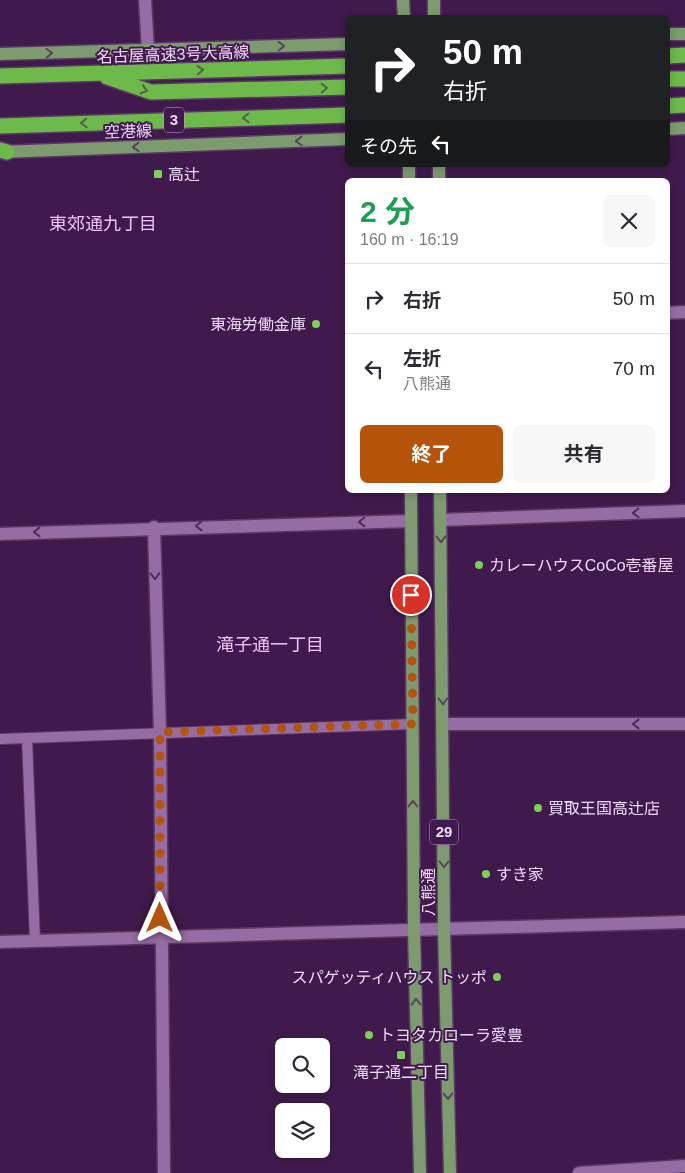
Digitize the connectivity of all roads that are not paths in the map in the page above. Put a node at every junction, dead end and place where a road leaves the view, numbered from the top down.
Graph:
1 (145, 0) edge
2 (404, 0) edge
3 (434, 0) edge
4 (404, 15) edge
5 (434, 15) edge
6 (670, 34) edge
7 (685, 34) edge
8 (345, 44) edge
9 (148, 50) junction
10 (0, 54) edge
11 (685, 55) edge
12 (670, 56) edge
13 (345, 66) edge
14 (98, 74) junction
15 (0, 76) edge
16 (670, 79) edge
17 (685, 79) edge
18 (345, 87) edge
19 (670, 106) edge
20 (685, 106) edge
21 (345, 115) edge
22 (0, 126) edge
23 (670, 128) edge
24 (685, 128) edge
25 (345, 139) edge
26 (2, 151) edge
27 (685, 312) edge
28 (670, 313) edge
29 (410, 493) edge
30 (440, 493) edge
31 (685, 511) edge
32 (410, 520) junction
33 (440, 520) junction
34 (154, 527) junction
35 (0, 534) edge
36 (413, 724) junction
37 (443, 724) junction
38 (685, 724) edge
39 (160, 732) junction
40 (27, 738) junction
41 (0, 739) edge
42 (685, 922) edge
43 (444, 929) junction
44 (414, 930) junction
45 (160, 937) junction
46 (35, 941) junction
47 (0, 942) edge
48 (685, 1166) edge
49 (629, 1172) edge
50 (164, 1173) edge
51 (420, 1173) edge
52 (450, 1173) edge
53 (579, 1173) edge

1 - 9 street
2 - 4 main road
3 - 5 main road
6 - 7 main road
9 -> 8 main road
10 -> 9 main road
11 - 12 highway
14 -> 13 highway, 名古屋高速3号大高線
14 - 15 highway, 名古屋高速3号大高線
14 -> 18 highway
16 - 17 highway
19 - 20 highway
21 -> 22 highway, 3
23 - 24 main road
25 -> 26 main road, 空港線
27 - 28 street
29 - 32 main road, 八熊通 / 29
30 - 33 main road, 八熊通 / 29
31 -> 33 street
32 -> 34 street
32 - 36 main road, 八熊通 / 29
33 -> 37 main road, 八熊通 / 29
34 -> 35 street
34 -> 39 street
36 - 39 lane
44 -> 36 main road, 八熊通 / 29
38 -> 37 street
37 -> 43 main road, 八熊通 / 29
39 - 40 lane
39 - 45 street
40 - 41 lane
40 - 46 lane
42 - 43 street
43 - 44 street
43 -> 52 main road, 八熊通 / 29
44 - 45 street
51 -> 44 main road, 八熊通 / 29
45 - 46 street
45 - 50 street
46 - 47 street
48 - 49 street
49 - 53 street

